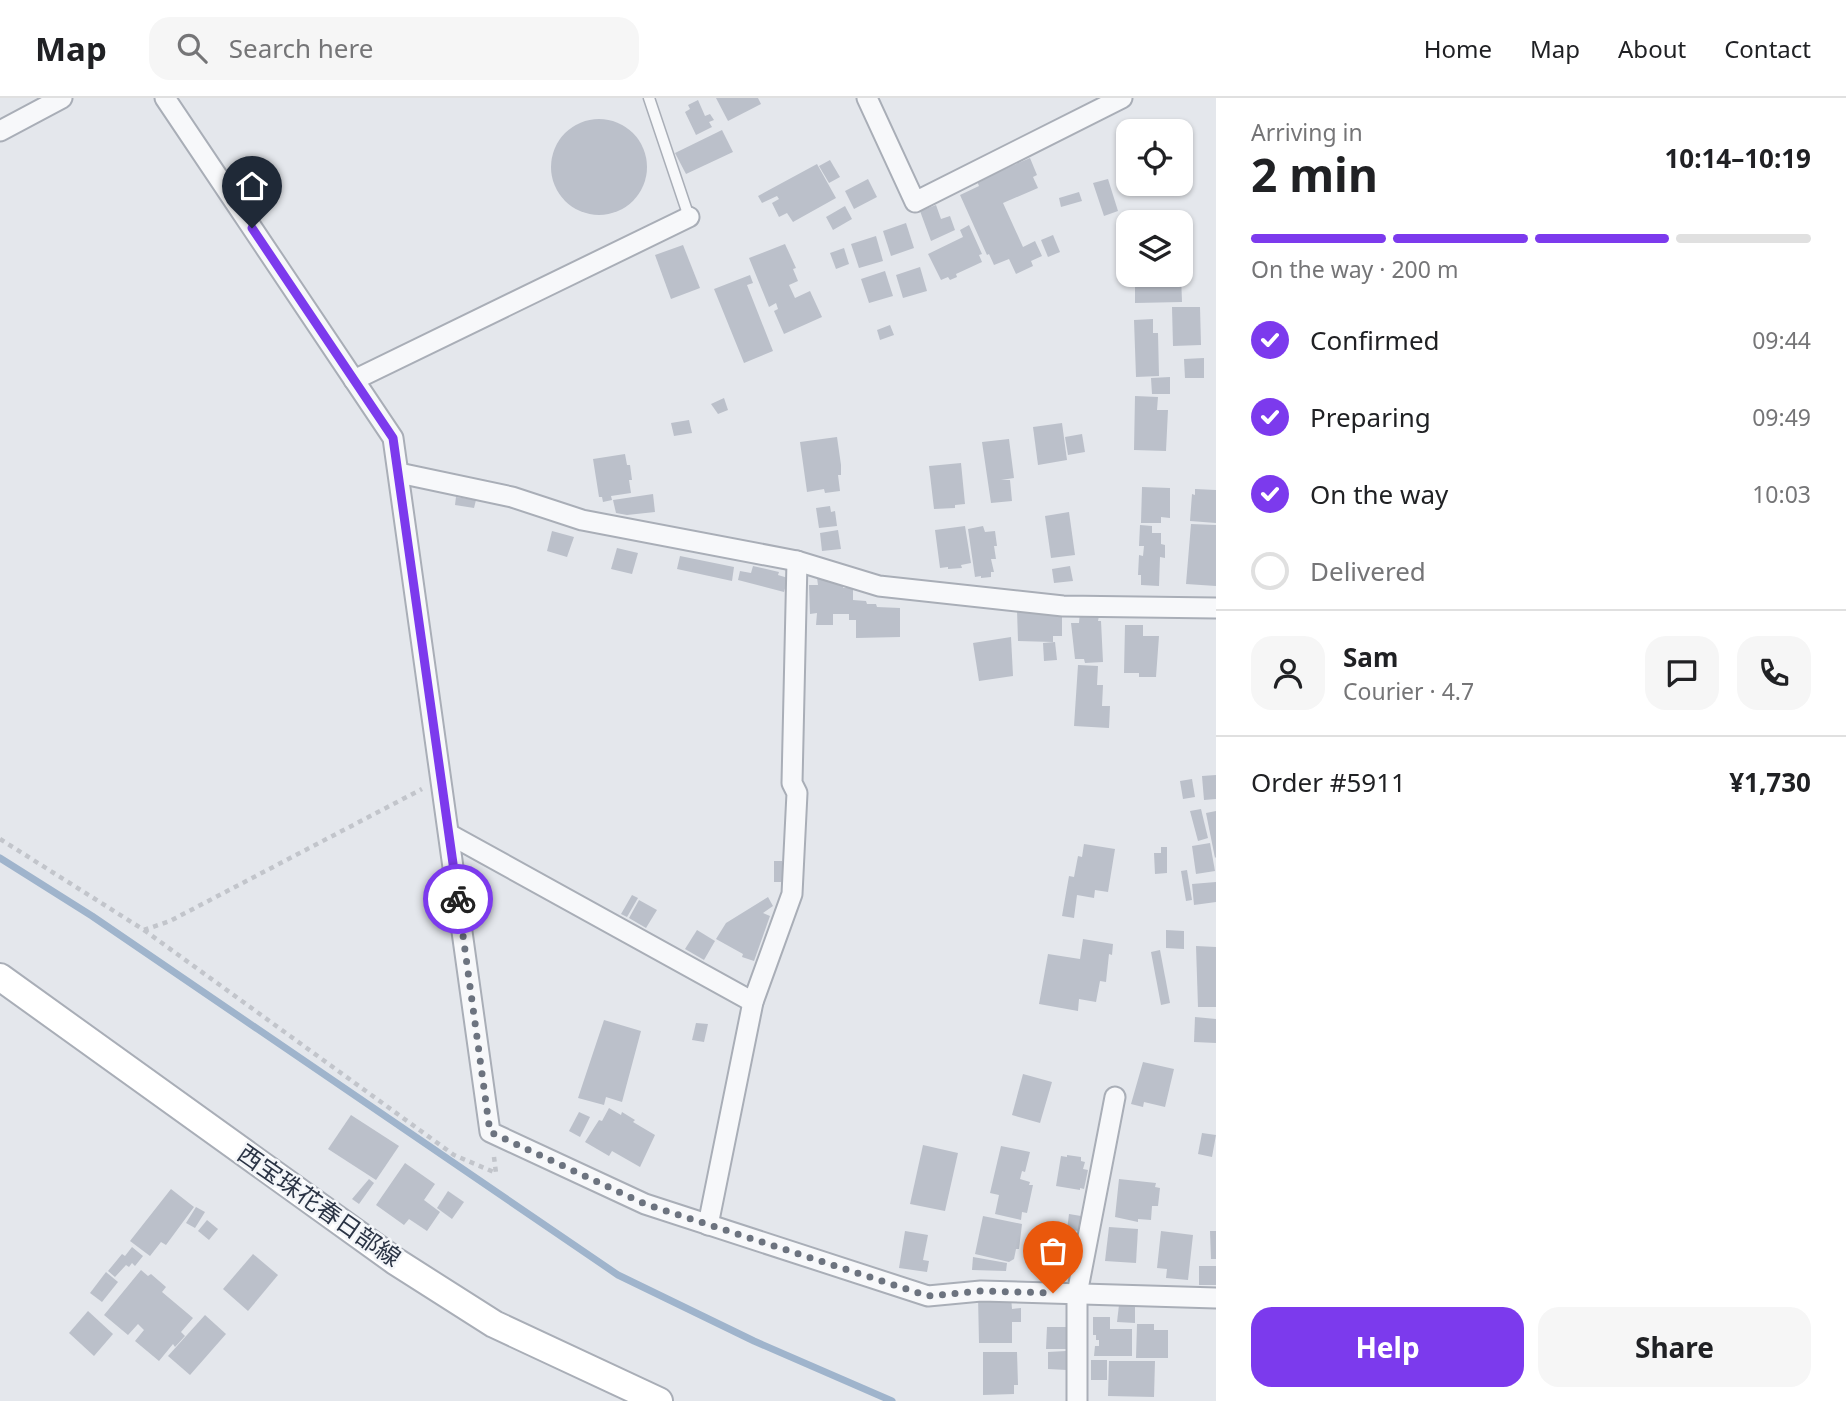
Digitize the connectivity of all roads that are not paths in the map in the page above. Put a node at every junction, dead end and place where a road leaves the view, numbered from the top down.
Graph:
1 (62, 98) edge
2 (165, 98) edge
3 (649, 98) edge
4 (867, 98) edge
5 (1122, 98) edge
6 (0, 131) edge
7 (689, 217) joint
8 (354, 380) junction
9 (400, 473) junction
10 (797, 561) junction
11 (1216, 608) edge
12 (449, 834) junction
13 (0, 977) edge
14 (753, 1002) junction
15 (1115, 1097) dead end
16 (708, 1225) junction
17 (1077, 1294) junction
18 (1216, 1298) edge
19 (659, 1401) edge
20 (1077, 1401) edge

1 - 6 street
2 - 8 street
3 - 7 lane
4 - 5 street
7 - 8 street
8 - 9 street
9 - 10 street
9 - 12 street
10 - 11 street
10 - 14 street
12 - 14 street
12 - 16 street
13 - 19 main road, 西宝珠花春日部線
14 - 16 street
15 - 17 street
16 - 17 street
17 - 18 street
17 - 20 street

